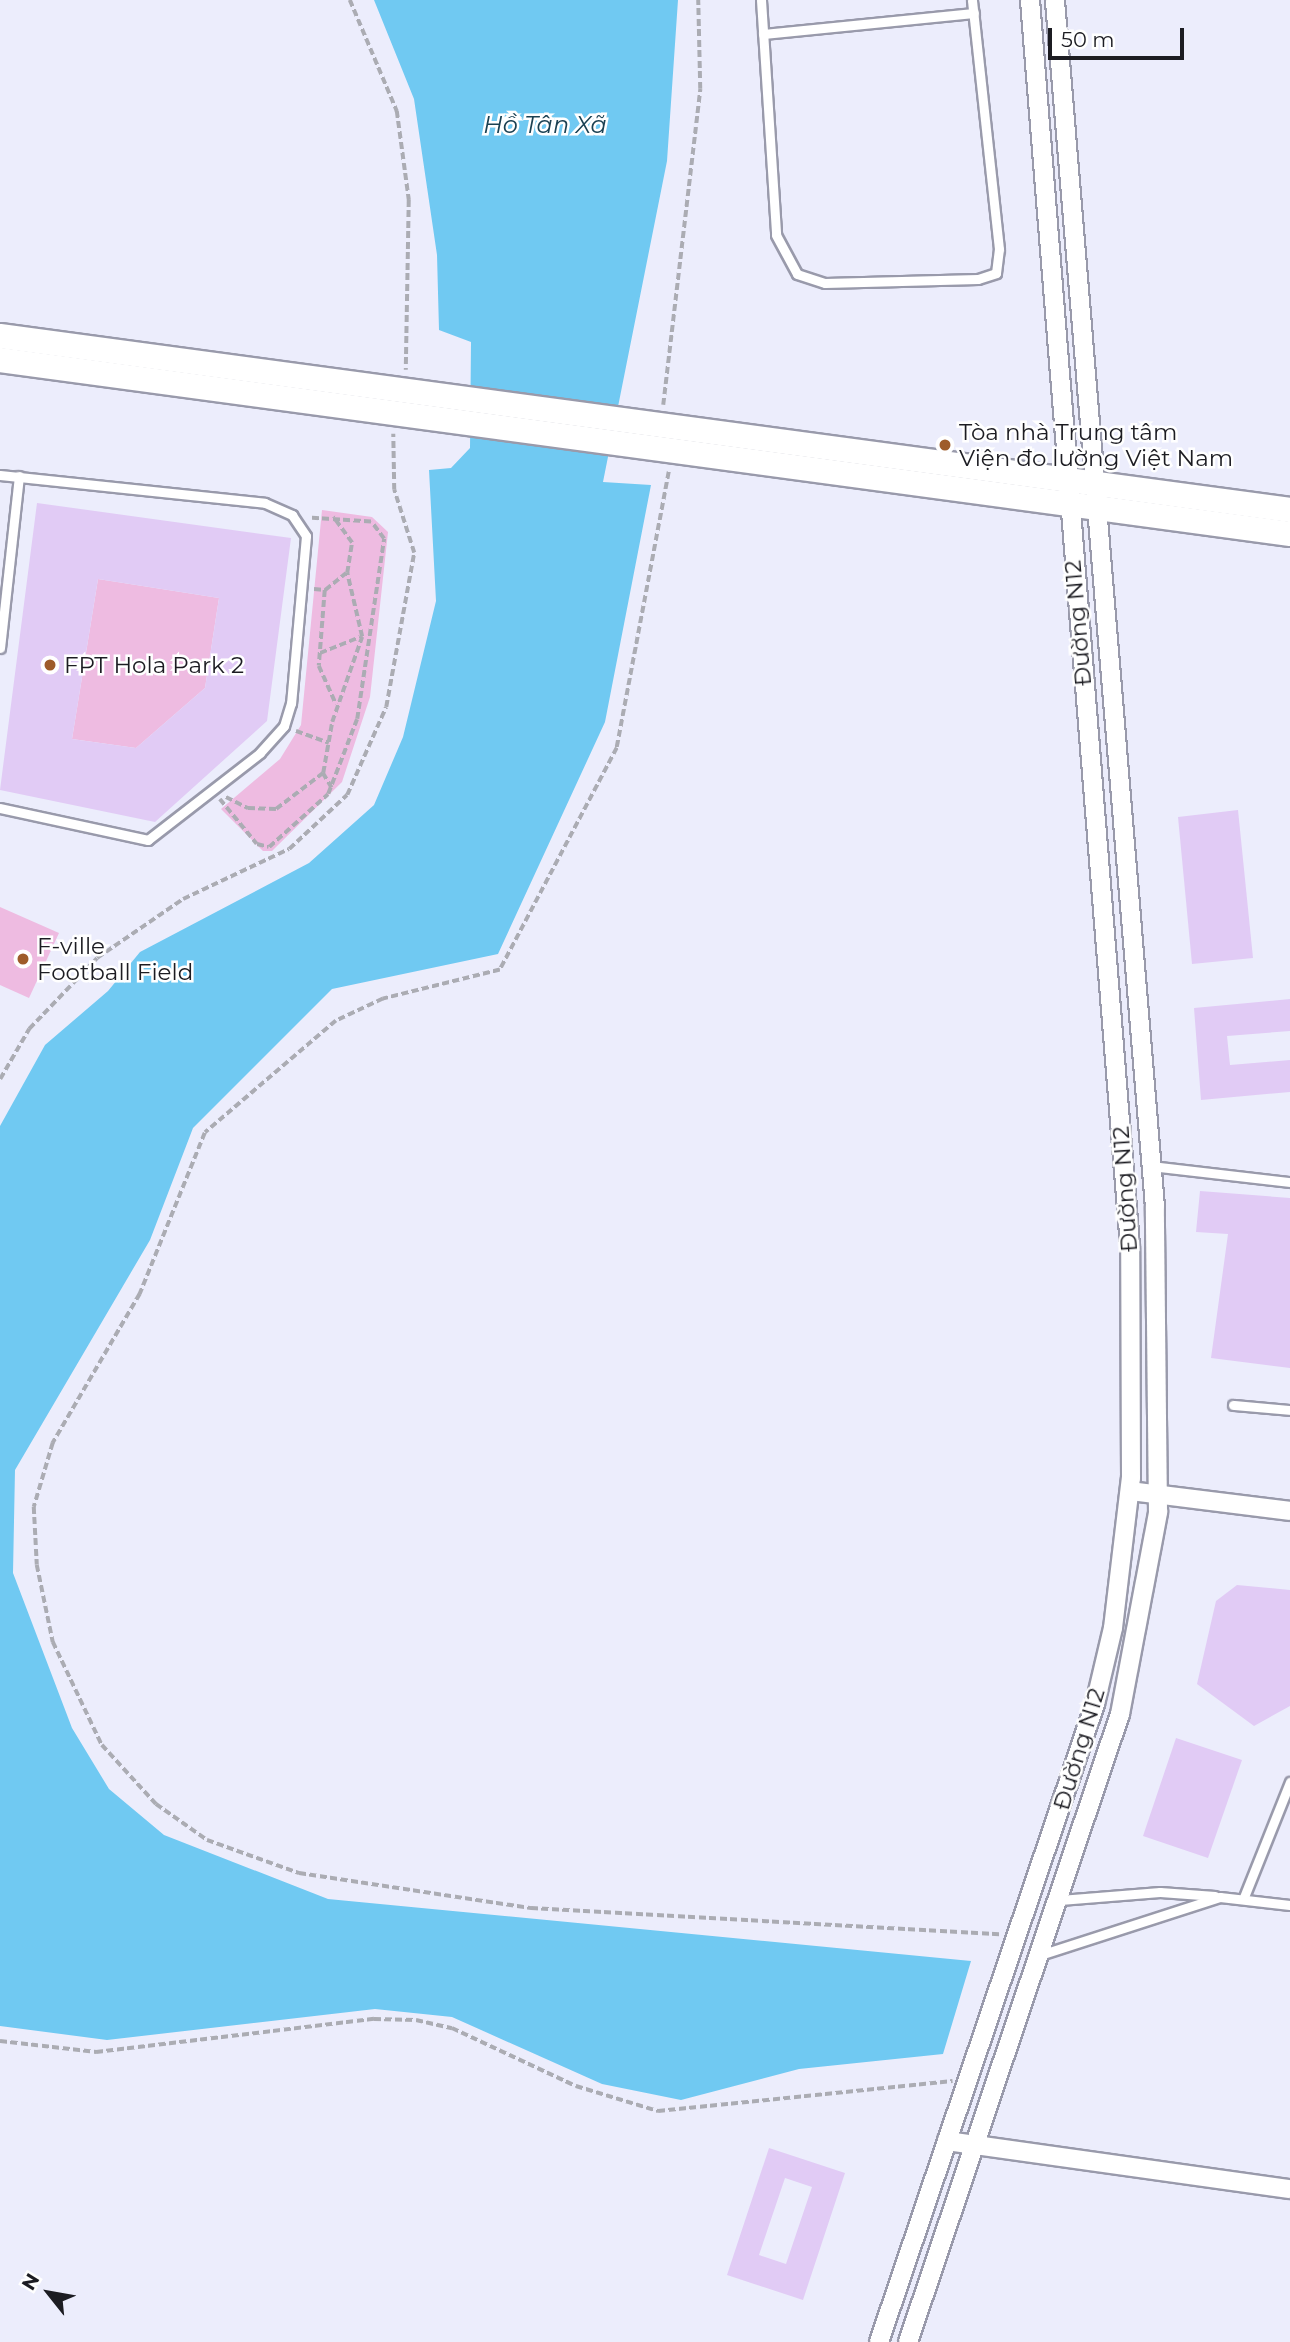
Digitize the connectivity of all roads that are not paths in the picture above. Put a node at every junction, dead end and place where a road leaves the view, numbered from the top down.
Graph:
1 (761, 0) edge
2 (972, 0) edge
3 (1030, 0) edge
4 (1055, 0) edge
5 (974, 13) junction
6 (763, 34) junction
7 (0, 336) edge
8 (0, 360) edge
9 (0, 475) edge
10 (19, 476) junction
11 (1065, 480) junction
12 (1093, 496) junction
13 (1068, 505) junction
14 (1290, 510) edge
15 (1290, 534) edge
16 (0, 648) edge
17 (0, 808) edge
18 (1151, 1166) junction
19 (1290, 1182) edge
20 (1233, 1405) dead end
21 (1290, 1410) edge
22 (1130, 1491) junction
23 (1158, 1495) junction
24 (1290, 1511) edge
25 (1290, 1783) edge
26 (1220, 1897) junction
27 (1244, 1897) junction
28 (1060, 1900) junction
29 (1290, 1905) edge
30 (1040, 1955) junction
31 (947, 2141) junction
32 (975, 2145) junction
33 (1290, 2189) edge
34 (880, 2342) edge
35 (908, 2342) edge

1 - 6 lane
2 - 5 lane
3 - 11 street, Đường N12
4 - 12 street, Đường N12
5 - 6 lane
5 - 6 lane
7 - 11 street
8 - 13 street
9 - 10 lane
10 - 16 lane
10 - 17 lane
11 - 12 street
11 - 13 street, Đường N12
12 - 13 street
12 - 14 street
12 - 15 street
12 - 18 street, Đường N12
13 - 22 street, Đường N12
18 - 19 lane
18 - 23 street, Đường N12
20 - 21 lane
22 - 23 street
22 - 31 street, Đường N12
23 - 24 street
23 - 28 street, Đường N12
25 - 27 lane
26 - 27 lane
26 - 28 lane
26 - 30 lane
27 - 29 lane
28 - 30 street, Đường N12
30 - 32 street, Đường N12
31 - 32 street
31 - 34 street, Đường N12
32 - 33 street
32 - 35 street, Đường N12

